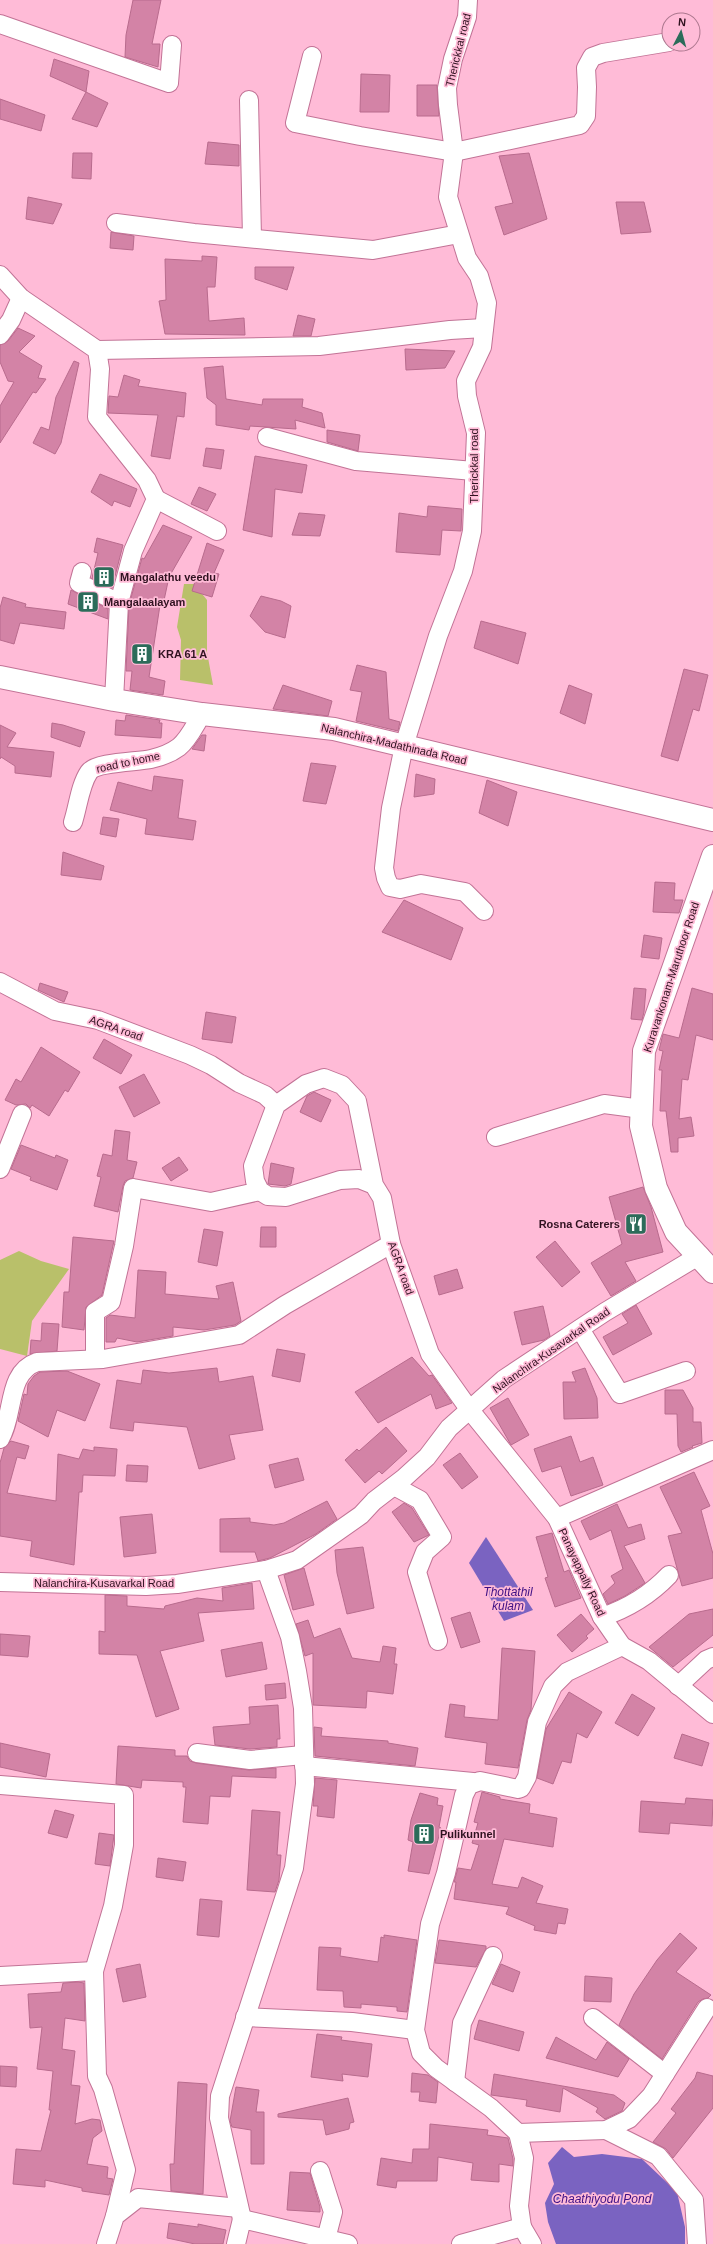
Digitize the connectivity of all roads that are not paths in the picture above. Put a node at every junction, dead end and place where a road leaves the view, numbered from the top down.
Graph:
1 (468, 0) edge
2 (0, 24) edge
3 (661, 43) edge
4 (172, 44) dead end
5 (312, 56) dead end
6 (249, 100) dead end
7 (454, 152) junction
8 (116, 223) dead end
9 (459, 234) junction
10 (252, 238) junction
11 (0, 275) edge
12 (21, 298) junction
13 (484, 328) junction
14 (0, 335) edge
15 (97, 350) junction
16 (268, 437) dead end
17 (474, 471) junction
18 (156, 499) junction
19 (217, 531) dead end
20 (82, 572) dead end
21 (119, 603) junction
22 (0, 677) edge
23 (114, 700) junction
24 (202, 714) junction
25 (404, 746) junction
26 (713, 820) edge
27 (73, 822) dead end
28 (713, 856) edge
29 (484, 911) dead end
30 (0, 982) edge
31 (276, 1105) junction
32 (642, 1109) junction
33 (22, 1114) dead end
34 (496, 1137) dead end
35 (0, 1170) edge
36 (374, 1185) junction
37 (260, 1190) junction
38 (391, 1244) junction
39 (706, 1264) edge
40 (580, 1329) junction
41 (95, 1359) junction
42 (686, 1371) dead end
43 (469, 1409) junction
44 (1, 1436) edge
45 (713, 1450) edge
46 (394, 1486) junction
47 (557, 1518) junction
48 (266, 1570) junction
49 (669, 1575) dead end
50 (0, 1582) edge
51 (602, 1617) junction
52 (438, 1641) dead end
53 (622, 1646) junction
54 (713, 1657) edge
55 (678, 1686) junction
56 (713, 1714) edge
57 (197, 1753) dead end
58 (304, 1760) junction
59 (472, 1782) junction
60 (0, 1785) edge
61 (493, 1956) dead end
62 (94, 1972) junction
63 (0, 1976) edge
64 (707, 2008) dead end
65 (245, 2017) junction
66 (593, 2018) dead end
67 (415, 2030) junction
68 (665, 2074) junction
69 (455, 2082) junction
70 (606, 2130) junction
71 (518, 2133) junction
72 (320, 2171) dead end
73 (240, 2213) junction
74 (115, 2216) junction
75 (522, 2227) junction
76 (326, 2240) junction
77 (106, 2244) edge
78 (236, 2244) edge
79 (348, 2244) edge
80 (461, 2244) edge
81 (532, 2244) edge
82 (697, 2244) edge

1 - 7 street, Therickkal road
2 - 4 street
3 - 7 street
5 - 7 street
6 - 10 street
7 - 9 street, Therickkal road
8 - 10 street
9 - 10 street
9 - 13 street, Therickkal road
11 - 12 street
12 - 14 street
12 - 15 street
13 - 15 street
13 - 17 street, Therickkal road
15 - 18 street
16 - 17 street
17 - 25 street, Therickkal road
18 - 19 street
18 - 21 street
20 - 21 street
21 - 23 street
22 - 23 street, Nalanchira-Madathinada Road
23 - 24 street, Nalanchira-Madathinada Road
24 - 25 street, Nalanchira-Madathinada Road
24 - 27 street, road to home
25 - 26 street, Nalanchira-Madathinada Road
25 - 29 street, Therickkal road
28 - 32 street, Kuravankonam-Maruthoor Road
30 - 31 street, AGRA road
31 - 36 street, AGRA road
31 - 37 street
32 - 34 street
32 - 39 street, Kuravankonam-Maruthoor Road
33 - 35 street
36 - 37 street
36 - 38 street, AGRA road
37 - 41 street
38 - 41 street
38 - 43 street, AGRA road
39 - 40 street, Nalanchira-Kusavarkal Road
40 - 42 street
40 - 43 street, Nalanchira-Kusavarkal Road
41 - 44 street
43 - 46 street, Nalanchira-Kusavarkal Road
43 - 47 street, Panayappally Road
45 - 47 street
46 - 48 street, Nalanchira-Kusavarkal Road
46 - 52 street
47 - 51 street, Panayappally Road
48 - 50 street, Nalanchira-Kusavarkal Road
48 - 58 street
49 - 51 street
51 - 53 street, Panayappally Road
53 - 55 street, Panayappally Road
53 - 59 street
54 - 55 street
55 - 56 street, Panayappally Road
57 - 58 street
58 - 59 street
58 - 65 street
59 - 67 street
60 - 62 street
61 - 69 street
62 - 63 street
62 - 74 street
64 - 68 street
65 - 67 street
65 - 73 street
66 - 68 street
67 - 69 street
68 - 70 street
69 - 71 street
70 - 71 street
70 - 82 street
71 - 75 street
72 - 76 street
73 - 74 street
73 - 76 street
73 - 78 street
74 - 77 street
75 - 80 street
75 - 81 street
76 - 79 street

